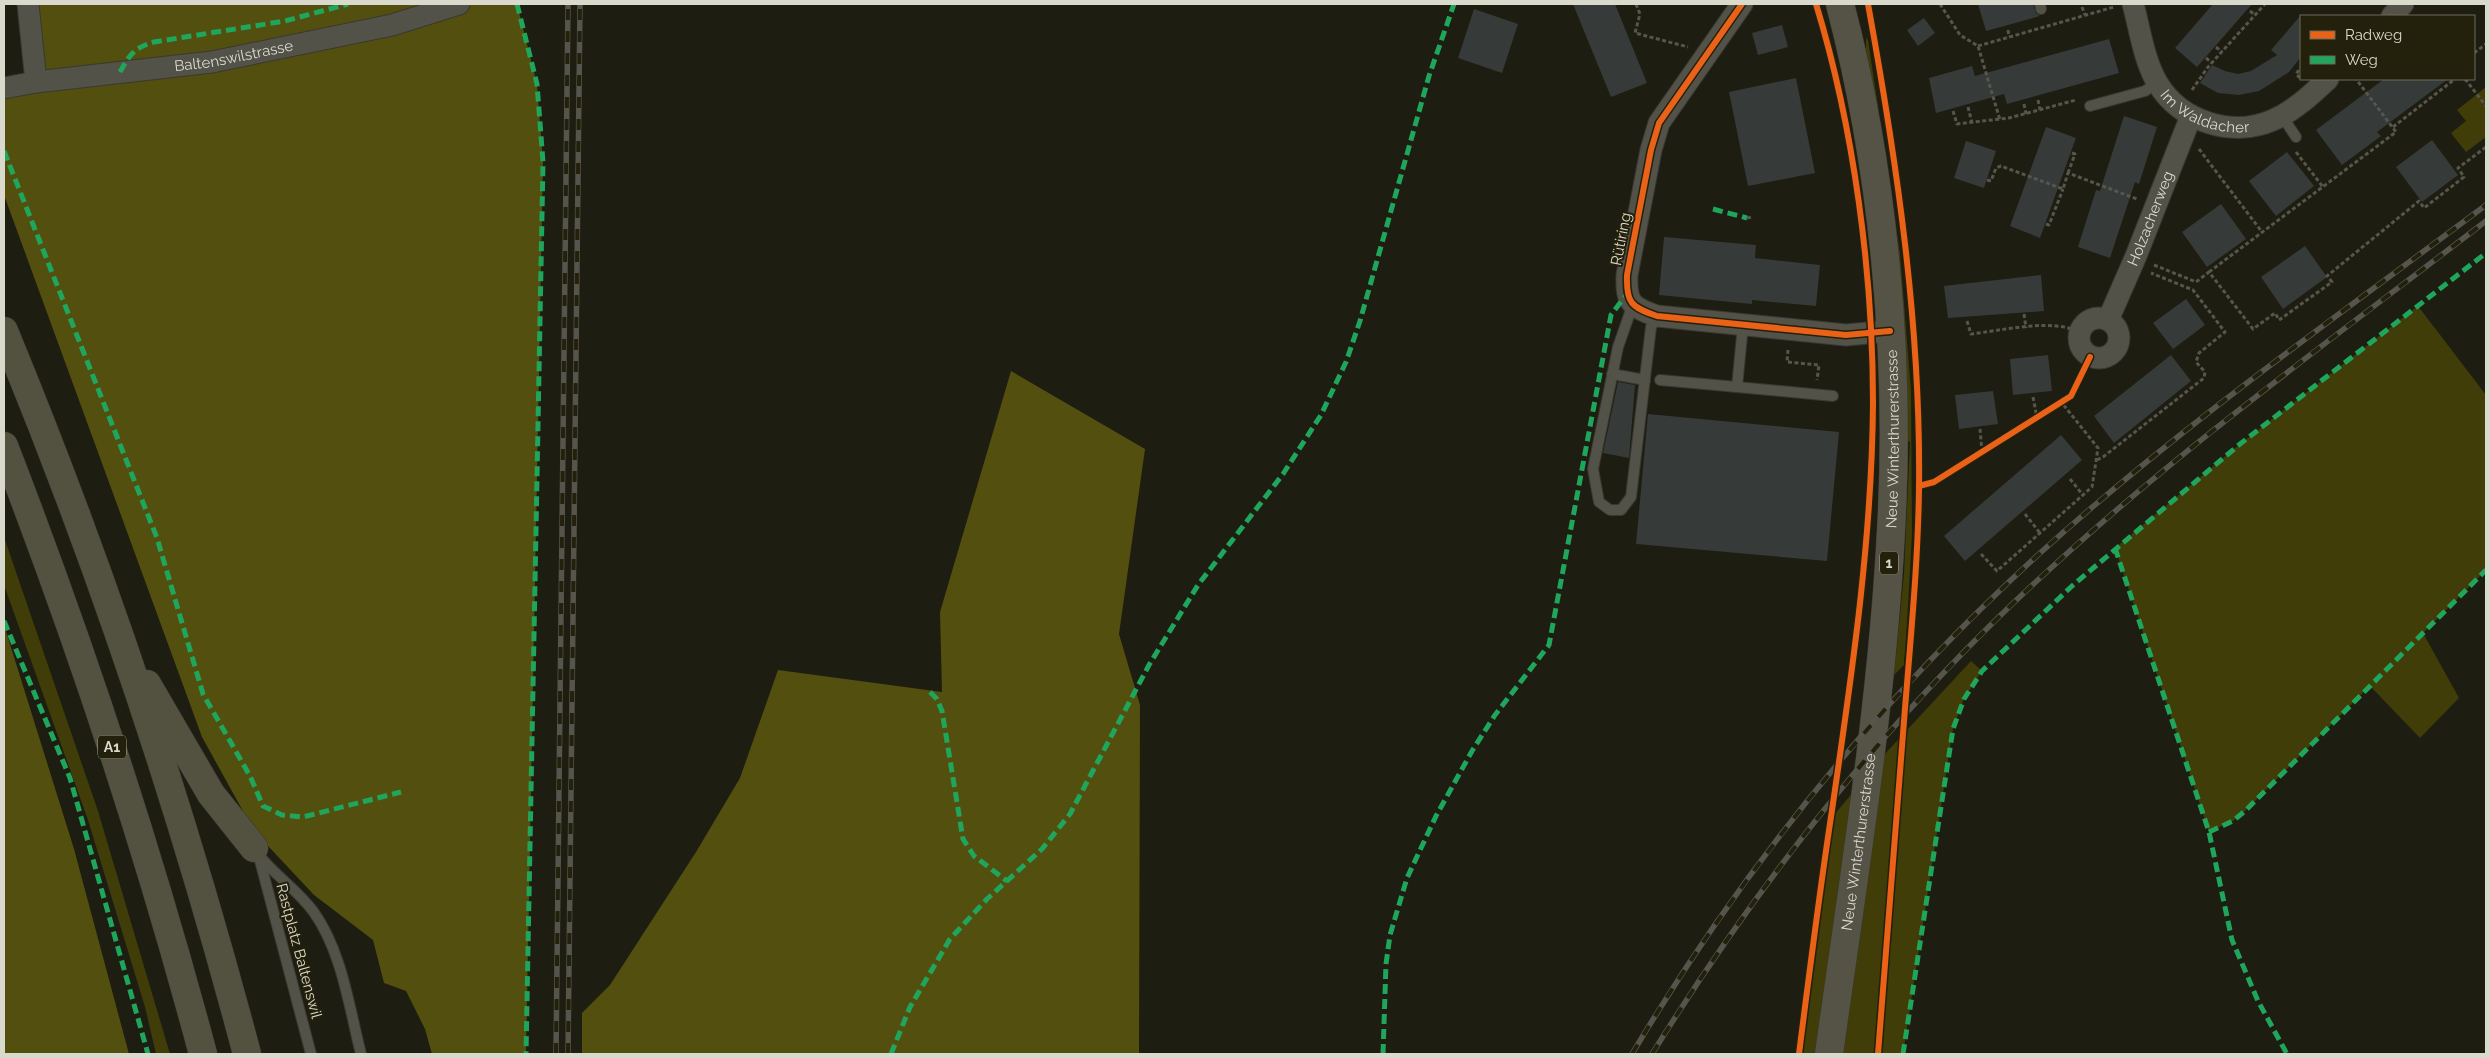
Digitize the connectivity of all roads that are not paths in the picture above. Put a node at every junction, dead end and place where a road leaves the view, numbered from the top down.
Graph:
1 (28, 4) edge
2 (459, 4) edge
3 (1742, 4) edge
4 (1840, 4) edge
5 (2127, 4) edge
6 (2403, 4) edge
7 (2393, 15) edge
8 (2327, 80) edge
9 (36, 82) junction
10 (2157, 83) junction
11 (4, 88) edge
12 (2087, 102) road end
13 (2188, 114) junction
14 (2282, 116) junction
15 (2296, 137) dead end
16 (1633, 304) junction
17 (1657, 316) junction
18 (2108, 320) junction
19 (1743, 325) junction
20 (4, 331) edge
21 (1890, 331) junction
22 (1612, 374) junction
23 (1645, 380) junction
24 (1660, 380) dead end
25 (1736, 387) junction
26 (1832, 396) dead end
27 (4, 446) edge
28 (123, 645) junction
29 (256, 852) junction
30 (203, 1054) edge
31 (247, 1054) edge
32 (311, 1054) edge
33 (361, 1054) edge
34 (1829, 1054) edge

1 - 9 street
2 - 9 street, Baltenswilstrasse
3 - 16 street, Rütiring
4 - 21 main road, Neue Winterthurerstrasse / 1
5 - 10 street, Im Waldacher
6 - 7 street
8 - 14 street, Im Waldacher
9 - 11 street, Baltenswilstrasse
10 - 12 lane
10 - 13 street, Im Waldacher
13 - 14 street, Im Waldacher
13 - 18 street, Holzacherweg
14 - 15 lane
16 - 17 street
16 - 22 lane
17 - 19 street
17 - 23 lane
18 - 18 street
19 - 21 street
19 - 25 lane
20 - 28 highway
21 - 34 main road, Neue Winterthurerstrasse / 1
22 - 23 lane
22 - 23 lane
24 - 25 lane
25 - 26 lane
27 - 30 highway, A1
28 - 29 highway
28 - 31 highway
29 - 32 lane, Rastplatz Baltenswil
29 - 33 lane, Rastplatz Baltenswil

